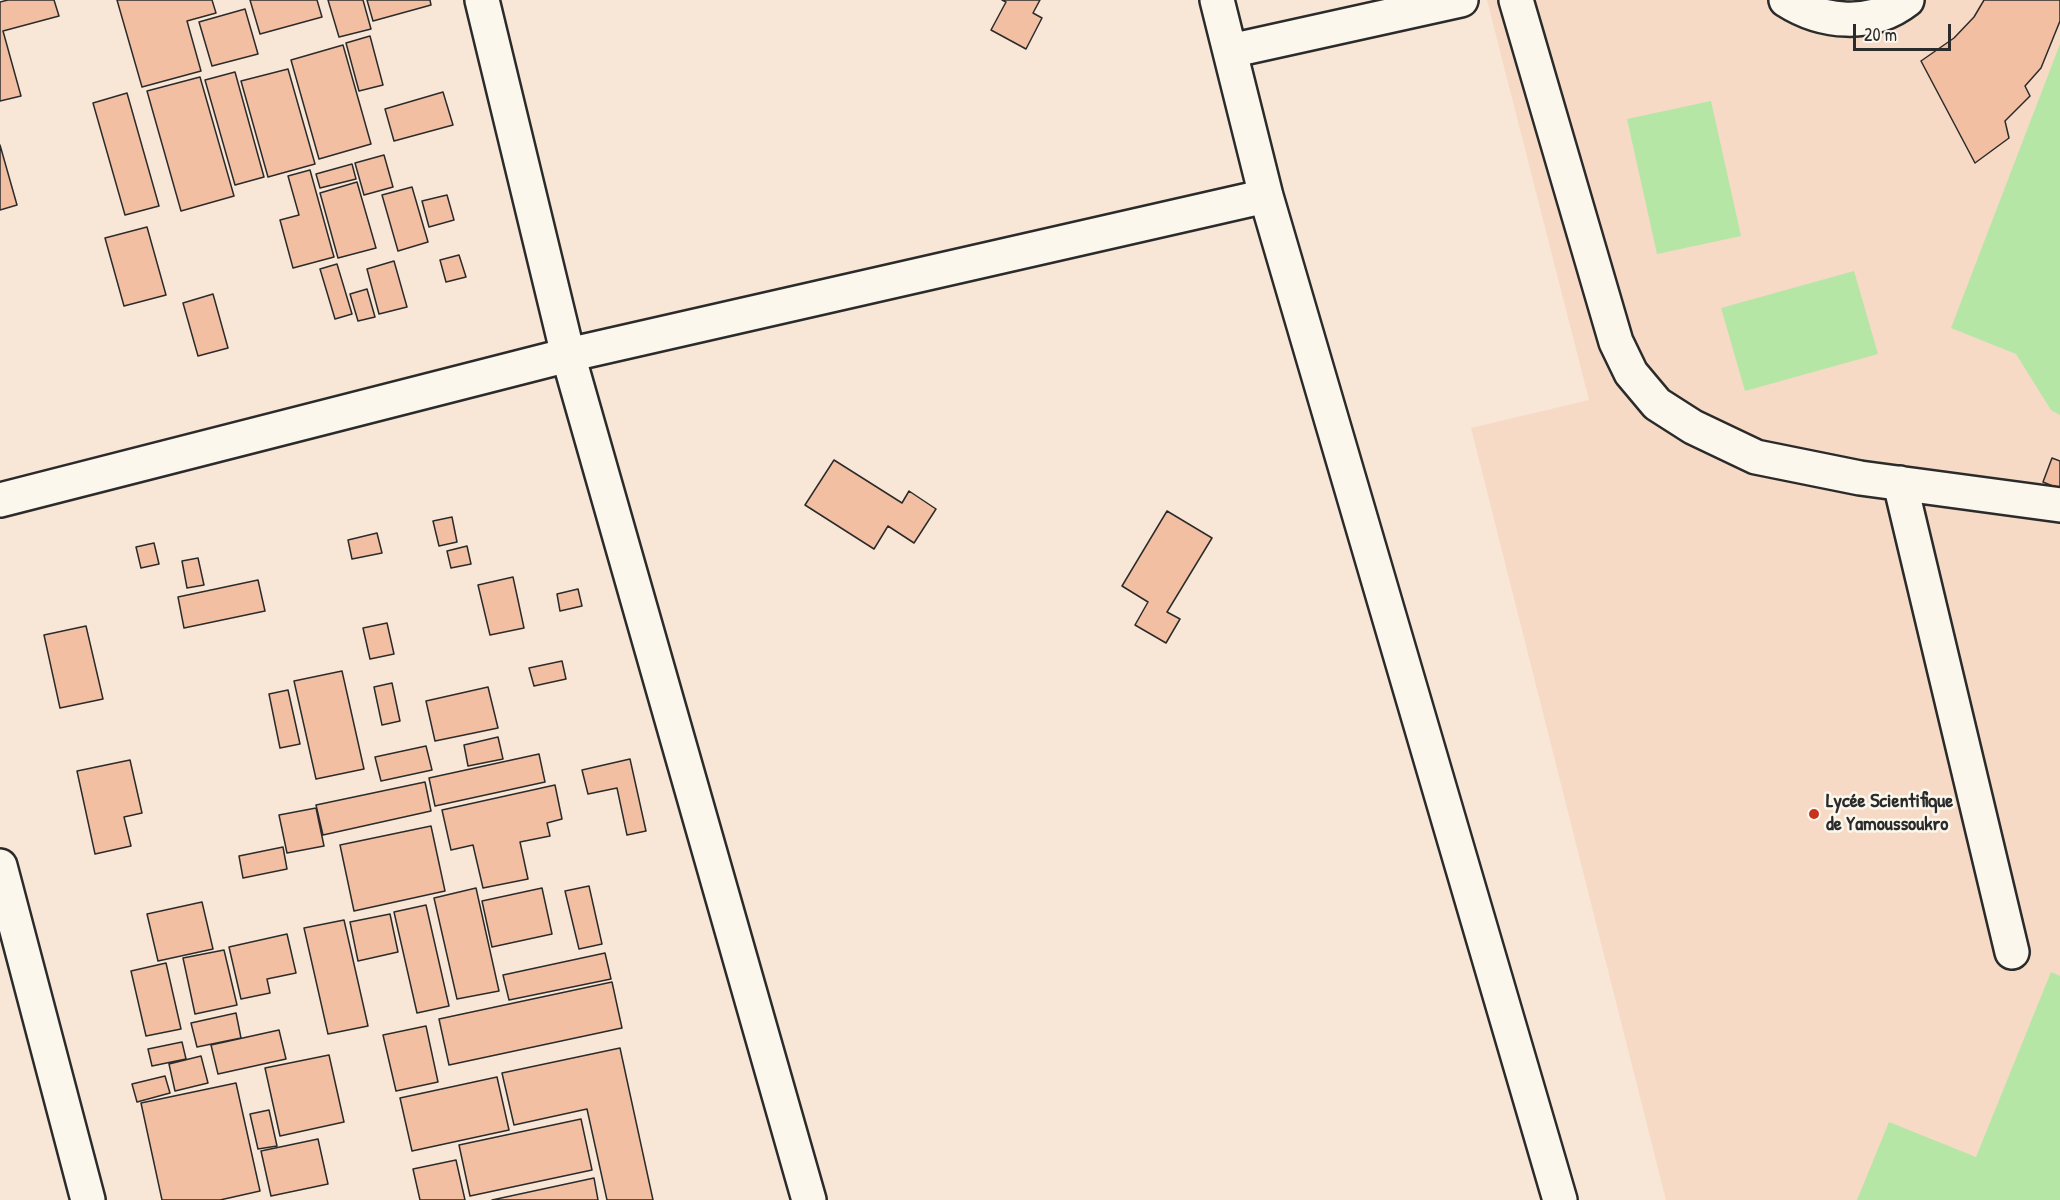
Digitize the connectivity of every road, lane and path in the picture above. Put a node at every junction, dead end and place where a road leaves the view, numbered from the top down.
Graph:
1 (482, 0) edge
2 (1217, 0) edge
3 (1461, 0) edge
4 (1516, 0) edge
5 (1786, 0) edge
6 (1907, 0) edge
7 (1230, 51) junction
8 (1266, 196) junction
9 (568, 356) junction
10 (1900, 483) junction
11 (0, 500) edge
12 (2060, 505) edge
13 (0, 866) edge
14 (2012, 952) dead end
15 (88, 1200) edge
16 (809, 1200) edge
17 (1560, 1200) edge

1 - 9 street
2 - 7 street
3 - 7 street
4 - 10 street
5 - 6 street
7 - 8 street
8 - 9 street
8 - 17 street
9 - 11 street
9 - 16 street
10 - 12 street
10 - 14 street
13 - 15 street

